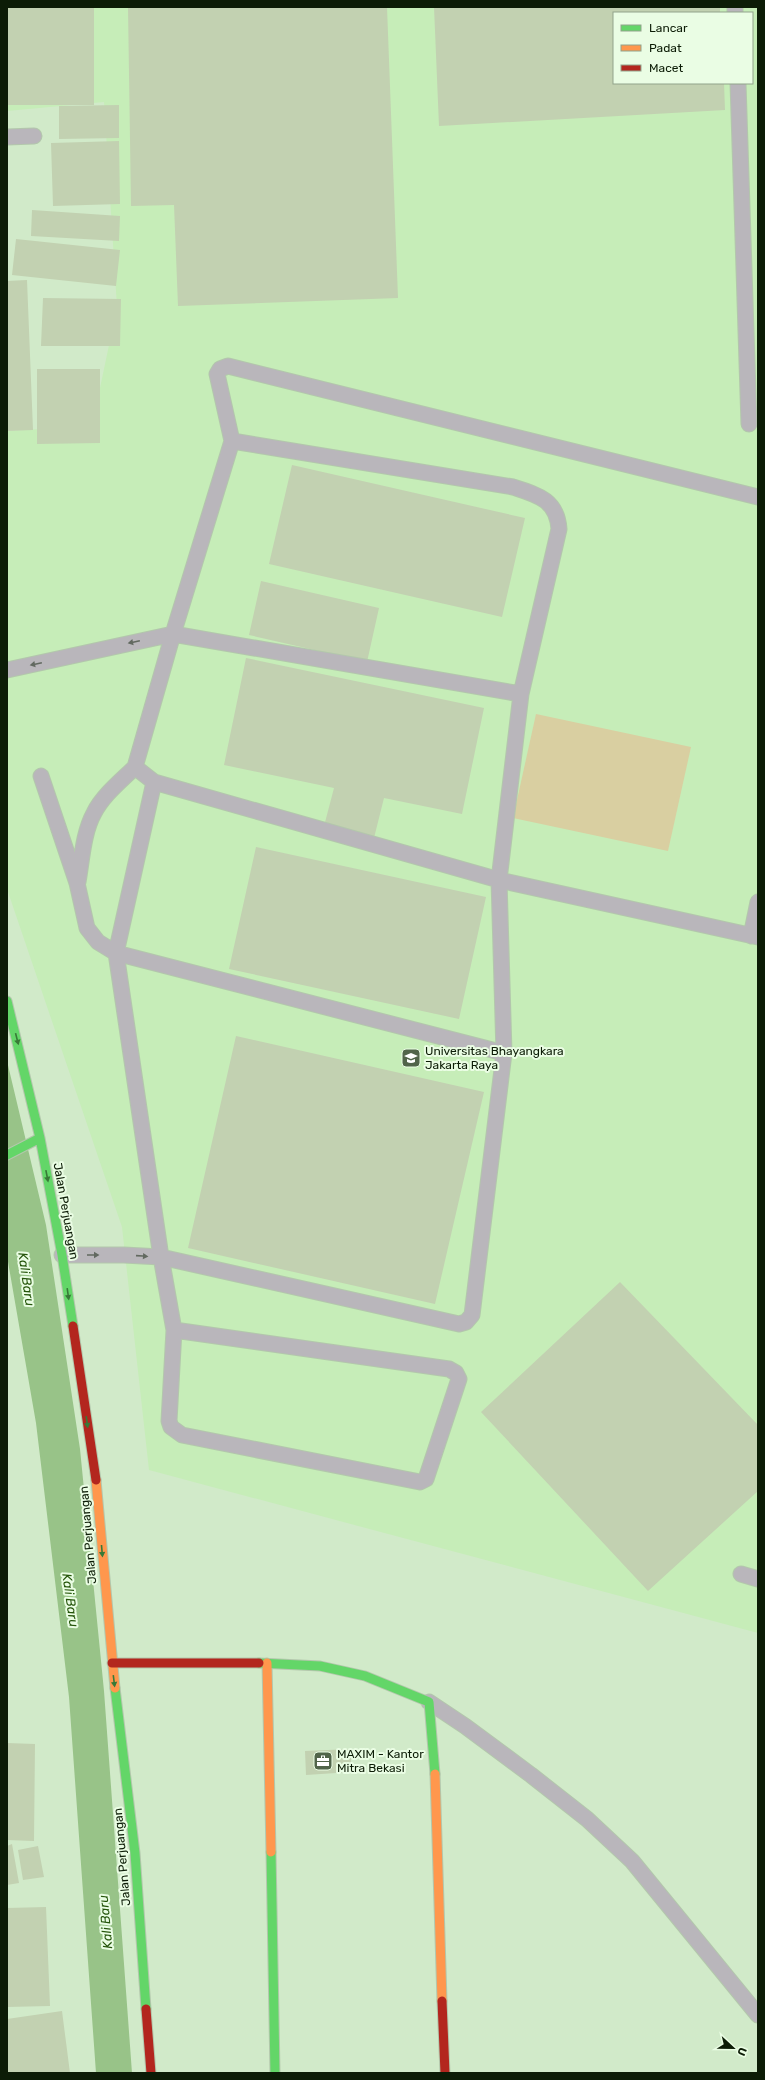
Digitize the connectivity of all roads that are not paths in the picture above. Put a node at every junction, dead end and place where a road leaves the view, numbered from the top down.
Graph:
1 (738, 84) edge
2 (34, 136) dead end
3 (7, 137) edge
4 (749, 424) dead end
5 (232, 441) junction
6 (758, 497) edge
7 (173, 634) junction
8 (7, 670) edge
9 (521, 694) junction
10 (135, 767) junction
11 (41, 776) dead end
12 (154, 782) junction
13 (499, 880) junction
14 (78, 883) junction
15 (758, 902) edge
16 (754, 937) edge
17 (116, 953) junction
18 (7, 1001) edge
19 (504, 1053) junction
20 (40, 1138) junction
21 (7, 1155) edge
22 (62, 1255) junction
23 (161, 1257) junction
24 (174, 1330) junction
25 (741, 1574) dead end
26 (758, 1578) edge
27 (267, 1663) junction
28 (112, 1664) junction
29 (429, 1702) junction
30 (758, 2015) edge
31 (151, 2073) edge
32 (275, 2073) edge
33 (445, 2073) edge

1 - 4 lane
2 - 3 lane
5 - 6 lane
5 - 7 lane
5 - 9 lane
7 -> 8 lane
7 - 9 lane
7 - 10 lane
9 - 13 lane
10 - 12 lane
10 - 14 lane
11 - 14 lane
12 - 13 lane
12 - 17 lane
13 - 16 lane
13 - 19 lane
14 - 17 lane
15 - 16 lane
17 - 19 lane
17 - 23 lane
18 -> 20 main road, Jalan Perjuangan
19 - 23 lane
20 - 21 main road
20 -> 22 main road, Jalan Perjuangan
22 -> 23 lane
22 -> 28 main road, Jalan Perjuangan
23 - 24 lane
24 - 24 lane
25 - 26 lane
27 - 28 main road
27 - 29 main road
27 - 32 main road
28 -> 31 main road, Jalan Perjuangan
29 - 30 lane
29 - 33 main road

